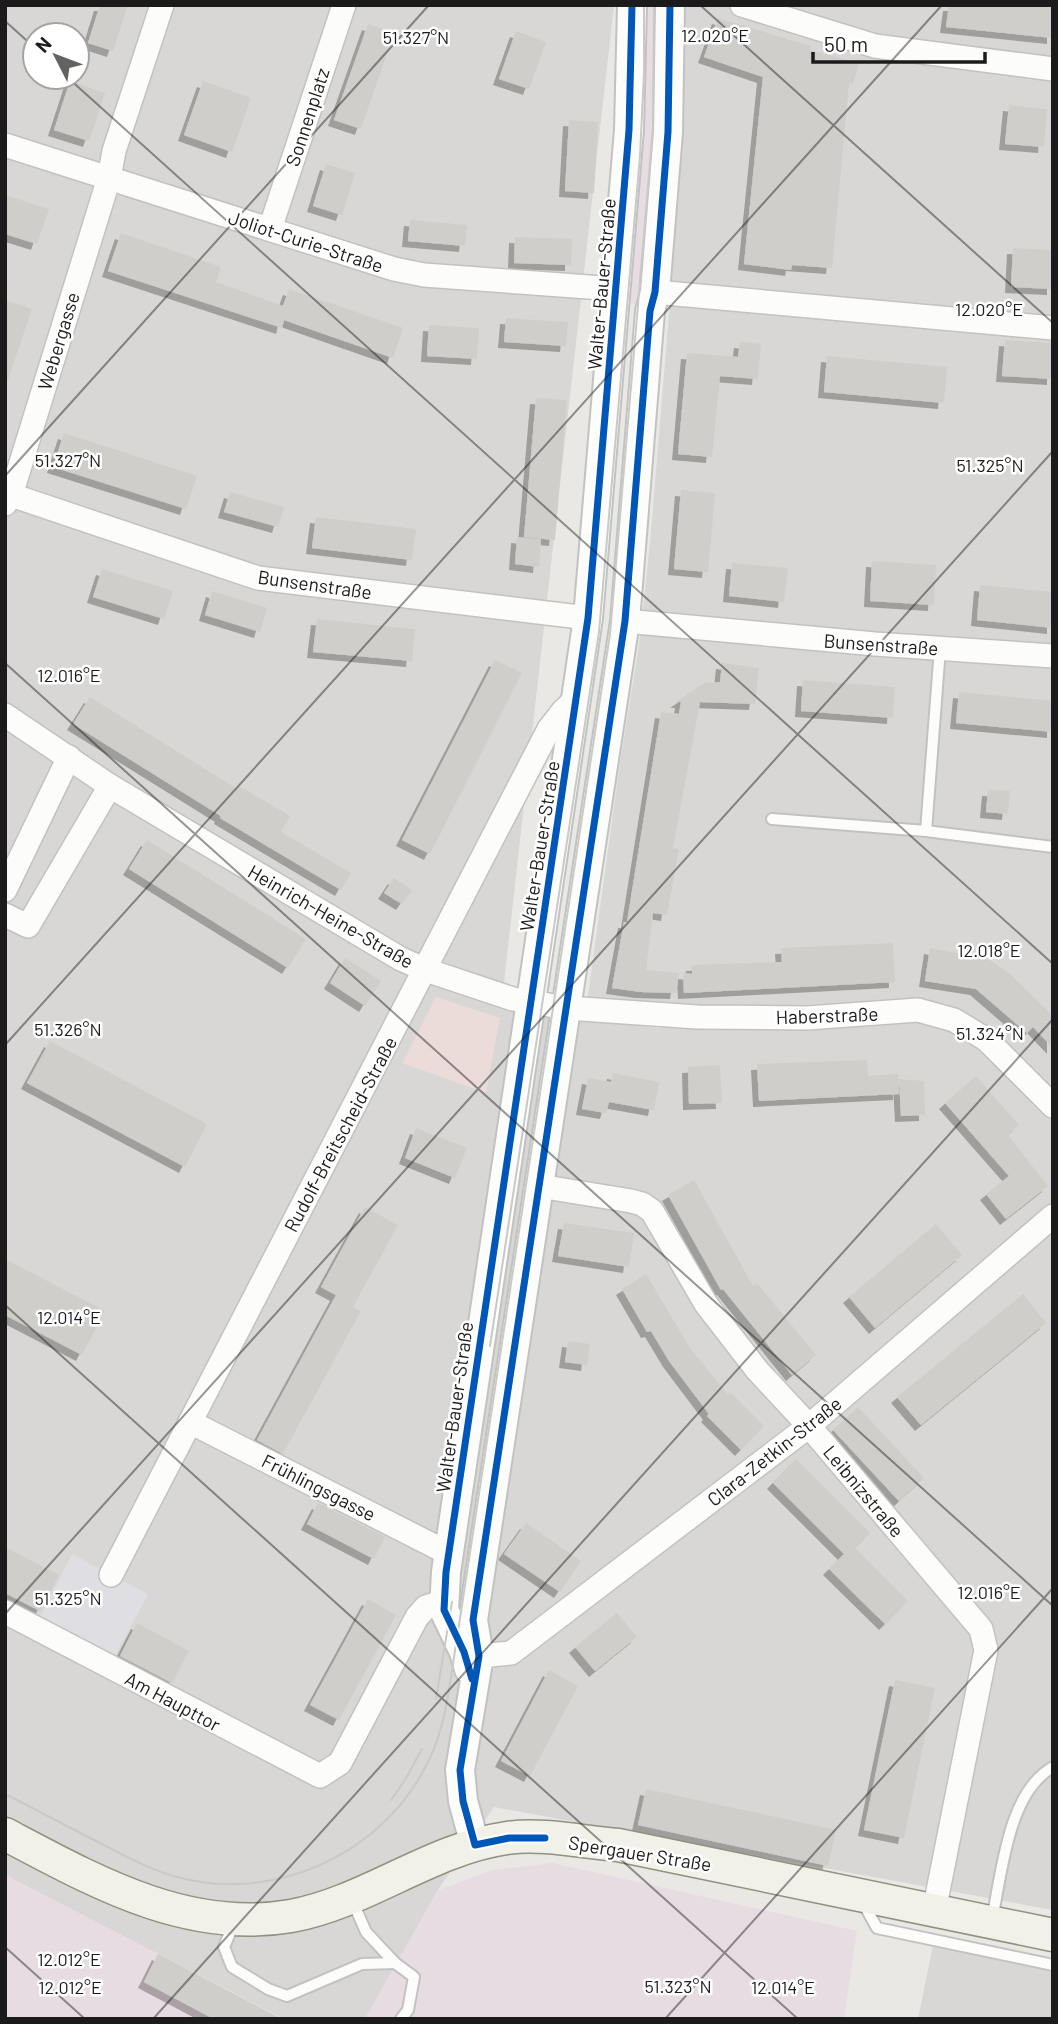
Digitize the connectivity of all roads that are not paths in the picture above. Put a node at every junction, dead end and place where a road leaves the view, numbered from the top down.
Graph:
1 (162, 5) edge
2 (344, 5) edge
3 (632, 5) edge
4 (670, 5) edge
5 (742, 5) edge
6 (1053, 69) edge
7 (5, 145) edge
8 (109, 178) junction
9 (270, 229) junction
10 (617, 289) junction
11 (655, 292) junction
12 (1053, 328) edge
13 (8, 500) edge
14 (588, 618) junction
15 (625, 621) junction
16 (940, 649) junction
17 (1053, 656) edge
18 (577, 698) junction
19 (5, 715) edge
20 (69, 757) junction
21 (110, 786) junction
22 (772, 819) dead end
23 (926, 831) junction
24 (1053, 847) edge
25 (5, 890) edge
26 (5, 915) edge
27 (426, 970) junction
28 (530, 1002) junction
29 (567, 1008) junction
30 (1053, 1106) edge
31 (539, 1186) junction
32 (1053, 1216) edge
33 (190, 1422) junction
34 (809, 1426) junction
35 (448, 1553) junction
36 (111, 1575) dead end
37 (444, 1601) junction
38 (5, 1612) edge
39 (476, 1669) junction
40 (1053, 1767) edge
41 (5, 1834) edge
42 (475, 1845) junction
43 (859, 1895) junction
44 (351, 1897) junction
45 (934, 1911) junction
46 (232, 1918) junction
47 (991, 1923) junction
48 (1053, 1935) edge
49 (395, 1963) junction
50 (1053, 1965) edge
51 (401, 2019) edge

1 - 8 street
2 - 9 street, Sonnenplatz
3 - 10 street, Walter-Bauer-Straße
4 - 11 street, Walter-Bauer-Straße
5 - 6 street
7 - 8 street, Joliot-Curie-Straße
8 - 9 street, Joliot-Curie-Straße
8 - 13 street, Webergasse
9 - 10 street, Joliot-Curie-Straße
10 - 14 street, Walter-Bauer-Straße
11 - 12 street
11 - 15 street, Walter-Bauer-Straße
13 - 14 street, Bunsenstraße
14 - 18 street, Walter-Bauer-Straße
15 - 16 street, Bunsenstraße
15 - 29 street, Walter-Bauer-Straße
16 - 17 street, Bunsenstraße
16 - 23 lane
18 - 27 street, Rudolf-Breitscheid-Straße
18 - 28 street, Walter-Bauer-Straße
19 - 20 street, Heinrich-Heine-Straße
20 - 21 street, Heinrich-Heine-Straße
20 - 25 street
21 - 26 street
21 - 27 street, Heinrich-Heine-Straße
22 - 23 lane
23 - 24 lane
27 - 28 street, Heinrich-Heine-Straße
27 - 33 street, Rudolf-Breitscheid-Straße
28 - 29 street, Heinrich-Heine-Straße
28 - 35 street, Walter-Bauer-Straße
29 - 30 street, Haberstraße
29 - 31 street, Walter-Bauer-Straße
31 - 34 street, Leibnizstraße
31 - 39 street, Walter-Bauer-Straße
32 - 34 street, Clara-Zetkin-Straße
33 - 35 street, Frühlingsgasse
33 - 36 street, Rudolf-Breitscheid-Straße
34 - 39 street, Clara-Zetkin-Straße
34 - 45 street, Leibnizstraße
35 - 37 street, Walter-Bauer-Straße
37 - 38 street, Am Haupttor
37 - 39 street, Walter-Bauer-Straße
39 - 42 street, Walter-Bauer-Straße
40 - 47 lane
41 - 46 main road, Spergauer Straße
42 - 43 main road, Spergauer Straße
42 - 44 main road, Spergauer Straße
43 - 45 main road, Spergauer Straße
43 - 50 lane
44 - 46 main road, Spergauer Straße
44 - 49 lane
45 - 47 main road, Spergauer Straße
46 - 49 lane
47 - 48 main road, Spergauer Straße
49 - 51 lane

